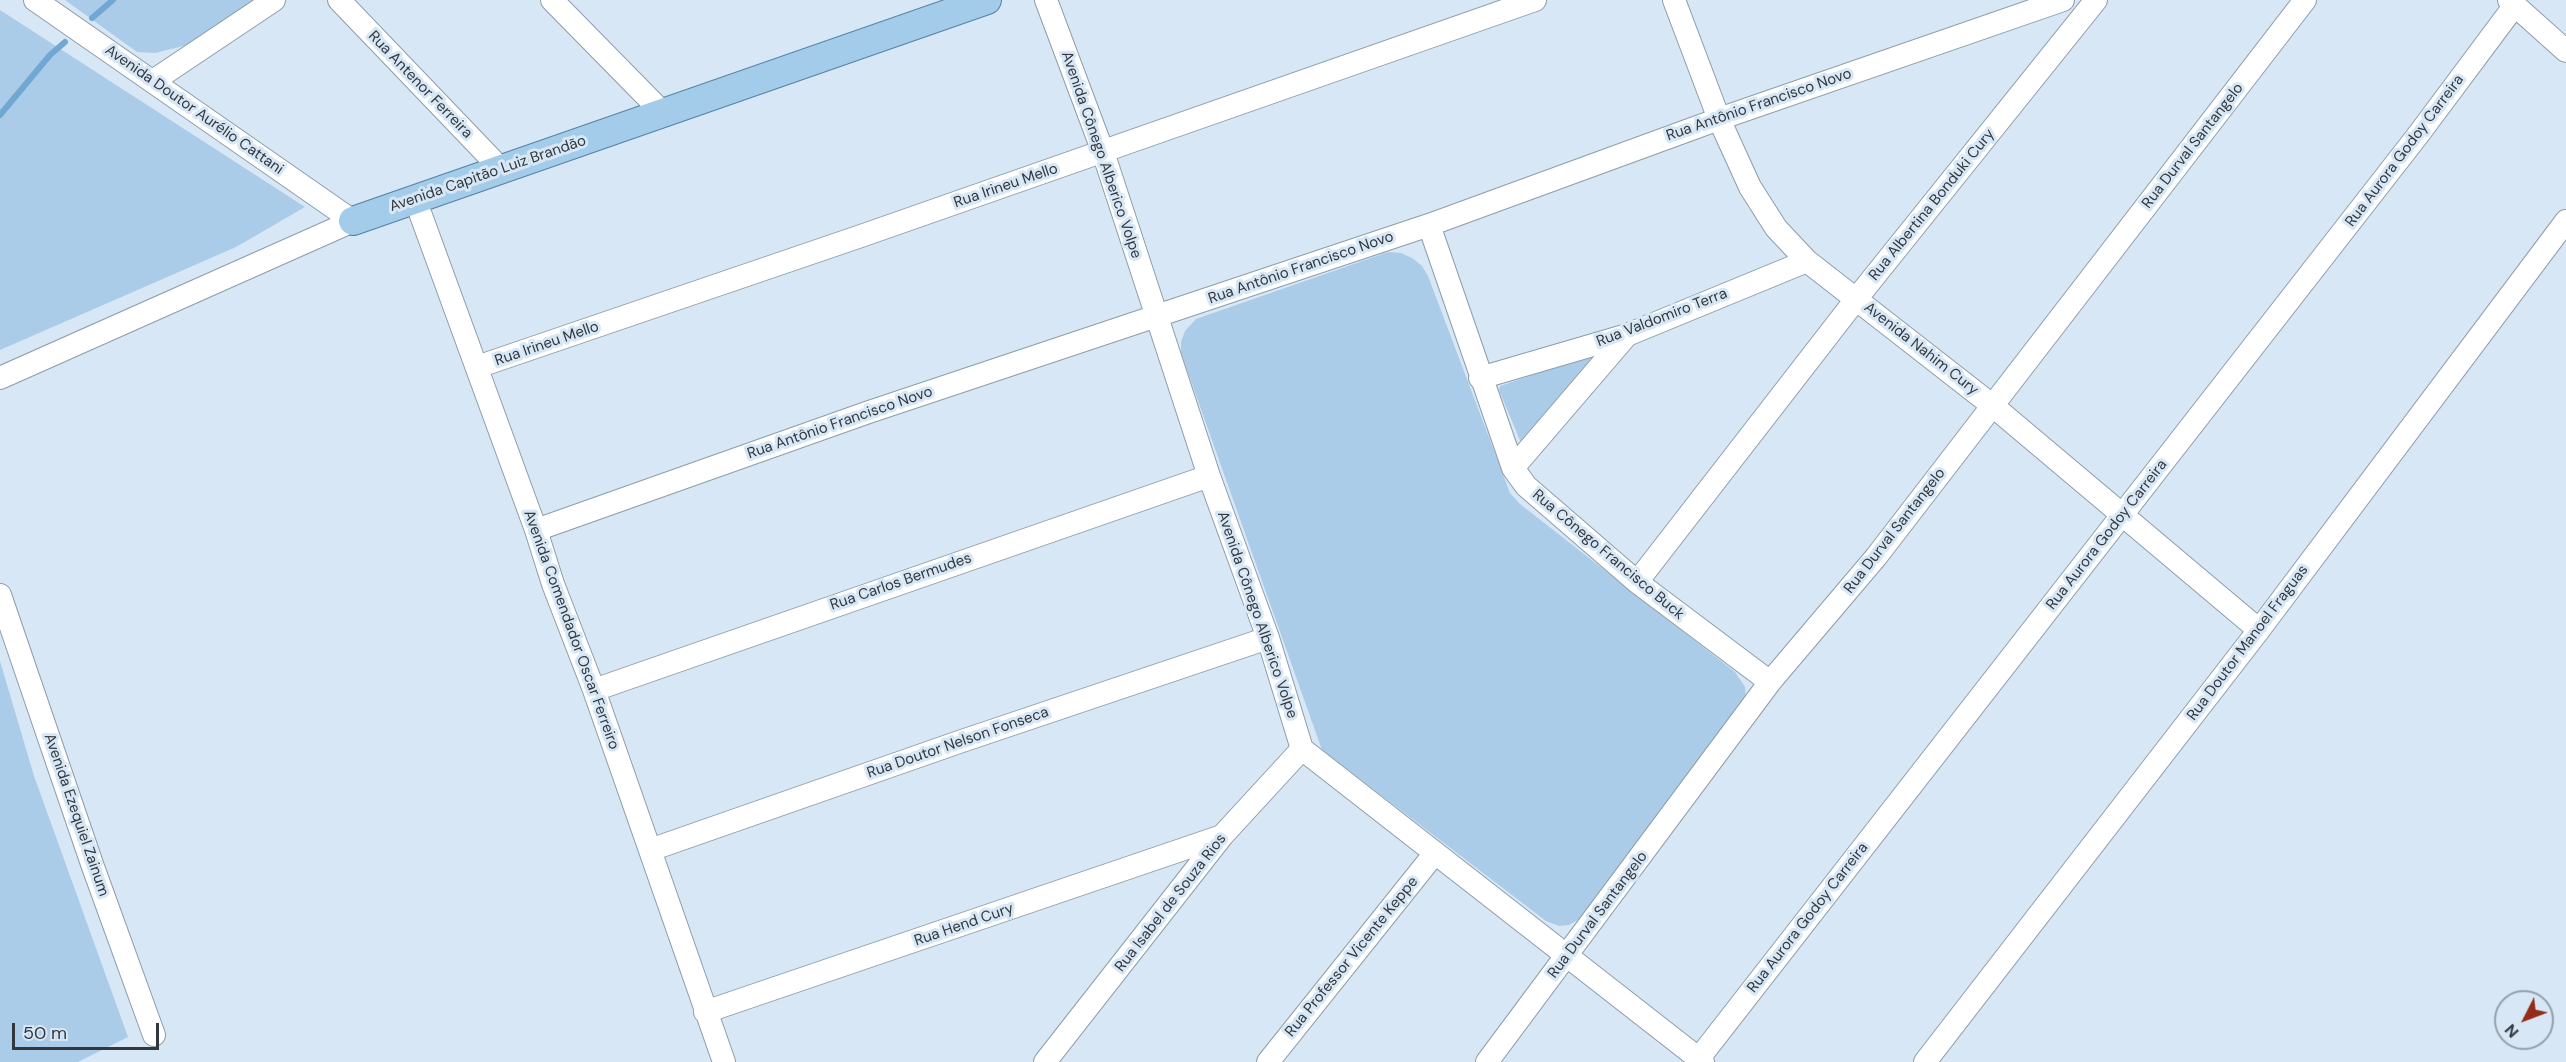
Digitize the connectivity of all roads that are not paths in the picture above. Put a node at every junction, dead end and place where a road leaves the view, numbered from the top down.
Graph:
1 (35, 0) edge
2 (274, 0) edge
3 (339, 0) edge
4 (552, 0) edge
5 (987, 0) edge
6 (1047, 0) edge
7 (1534, 0) edge
8 (1674, 0) edge
9 (2063, 0) edge
10 (2096, 0) edge
11 (2305, 0) edge
12 (2512, 3) edge
13 (2566, 51) edge
14 (153, 81) junction
15 (662, 112) junction
16 (1719, 118) junction
17 (1103, 152) junction
18 (502, 170) junction
19 (415, 199) junction
20 (353, 221) junction
21 (2566, 221) edge
22 (1429, 225) junction
23 (1807, 261) junction
24 (1857, 298) junction
25 (1156, 316) junction
26 (1627, 335) junction
27 (477, 368) junction
28 (0, 378) edge
29 (1480, 378) junction
30 (1993, 406) junction
31 (1513, 468) junction
32 (1209, 476) junction
33 (2123, 515) junction
34 (536, 530) junction
35 (1637, 582) junction
36 (0, 595) edge
37 (2259, 630) junction
38 (1268, 638) junction
39 (1770, 682) junction
40 (594, 690) junction
41 (1302, 749) junction
42 (1222, 836) junction
43 (650, 850) junction
44 (1435, 852) junction
45 (1568, 956) junction
46 (705, 1012) junction
47 (154, 1035) dead end
48 (1699, 1061) edge
49 (724, 1062) edge
50 (1046, 1062) edge
51 (1268, 1062) edge
52 (1487, 1062) edge
53 (1926, 1062) edge

1 - 14 street, Avenida Doutor Aurélio Cattani
2 - 14 street
3 - 18 street, Rua Antenor Ferreira
4 - 15 street
5 - 15 main road, Avenida Capitão Luiz Brandão
6 - 17 street, Avenida Cônego Alberico Volpe
7 - 17 street, Rua Irineu Mello
8 - 16 street, Avenida Nahim Cury
9 - 16 street, Rua Antônio Francisco Novo
10 - 24 street, Rua Albertina Bonduki Cury
11 - 30 street, Rua Durval Santangelo
12 - 13 street
12 - 33 street, Rua Aurora Godoy Carreira
14 - 20 street, Avenida Doutor Aurélio Cattani
15 - 18 main road, Avenida Capitão Luiz Brandão
16 - 22 street, Rua Antônio Francisco Novo
16 - 23 street, Avenida Nahim Cury
17 - 25 street, Avenida Cônego Alberico Volpe
17 - 27 street, Rua Irineu Mello
18 - 19 main road, Avenida Capitão Luiz Brandão
19 - 20 main road, Avenida Capitão Luiz Brandão
19 - 27 street, Avenida Comendador Oscar Ferreiro
20 - 28 street, Avenida Capitão Luiz Brandão
21 - 37 street, Rua Doutor Manoel Fraguas
22 - 25 street, Rua Antônio Francisco Novo
22 - 29 street, Rua Cônego Francisco Buck
23 - 24 street, Avenida Nahim Cury
23 - 26 street, Rua Valdomiro Terra
24 - 30 street, Avenida Nahim Cury
24 - 35 street, Rua Albertina Bonduki Cury
25 - 32 street, Avenida Cônego Alberico Volpe
25 - 34 street, Rua Antônio Francisco Novo
26 - 29 street, Rua Valdomiro Terra
26 - 31 street
27 - 34 street, Avenida Comendador Oscar Ferreiro
29 - 31 street, Rua Cônego Francisco Buck
30 - 33 street, Avenida Nahim Cury
30 - 39 street, Rua Durval Santangelo
31 - 35 street, Rua Cônego Francisco Buck
32 - 38 street, Avenida Cônego Alberico Volpe
32 - 40 street, Rua Carlos Bermudes
33 - 37 street, Avenida Nahim Cury
33 - 48 street, Rua Aurora Godoy Carreira
34 - 40 street, Avenida Comendador Oscar Ferreiro
35 - 39 street, Rua Cônego Francisco Buck
36 - 47 street, Avenida Ezequiel Zainum
37 - 53 street, Rua Doutor Manoel Fraguas
38 - 41 street, Avenida Cônego Alberico Volpe
38 - 43 street, Rua Doutor Nelson Fonseca
39 - 45 street, Rua Durval Santangelo
40 - 43 street, Avenida Comendador Oscar Ferreiro
41 - 42 street, Rua Isabel de Souza Rios
41 - 44 street
42 - 46 street, Rua Hend Cury
42 - 50 street, Rua Isabel de Souza Rios
43 - 46 street, Avenida Comendador Oscar Ferreiro
44 - 45 street
44 - 51 street, Rua Professor Vicente Keppe
45 - 48 street
45 - 52 street, Rua Durval Santangelo
46 - 49 street, Avenida Comendador Oscar Ferreiro

